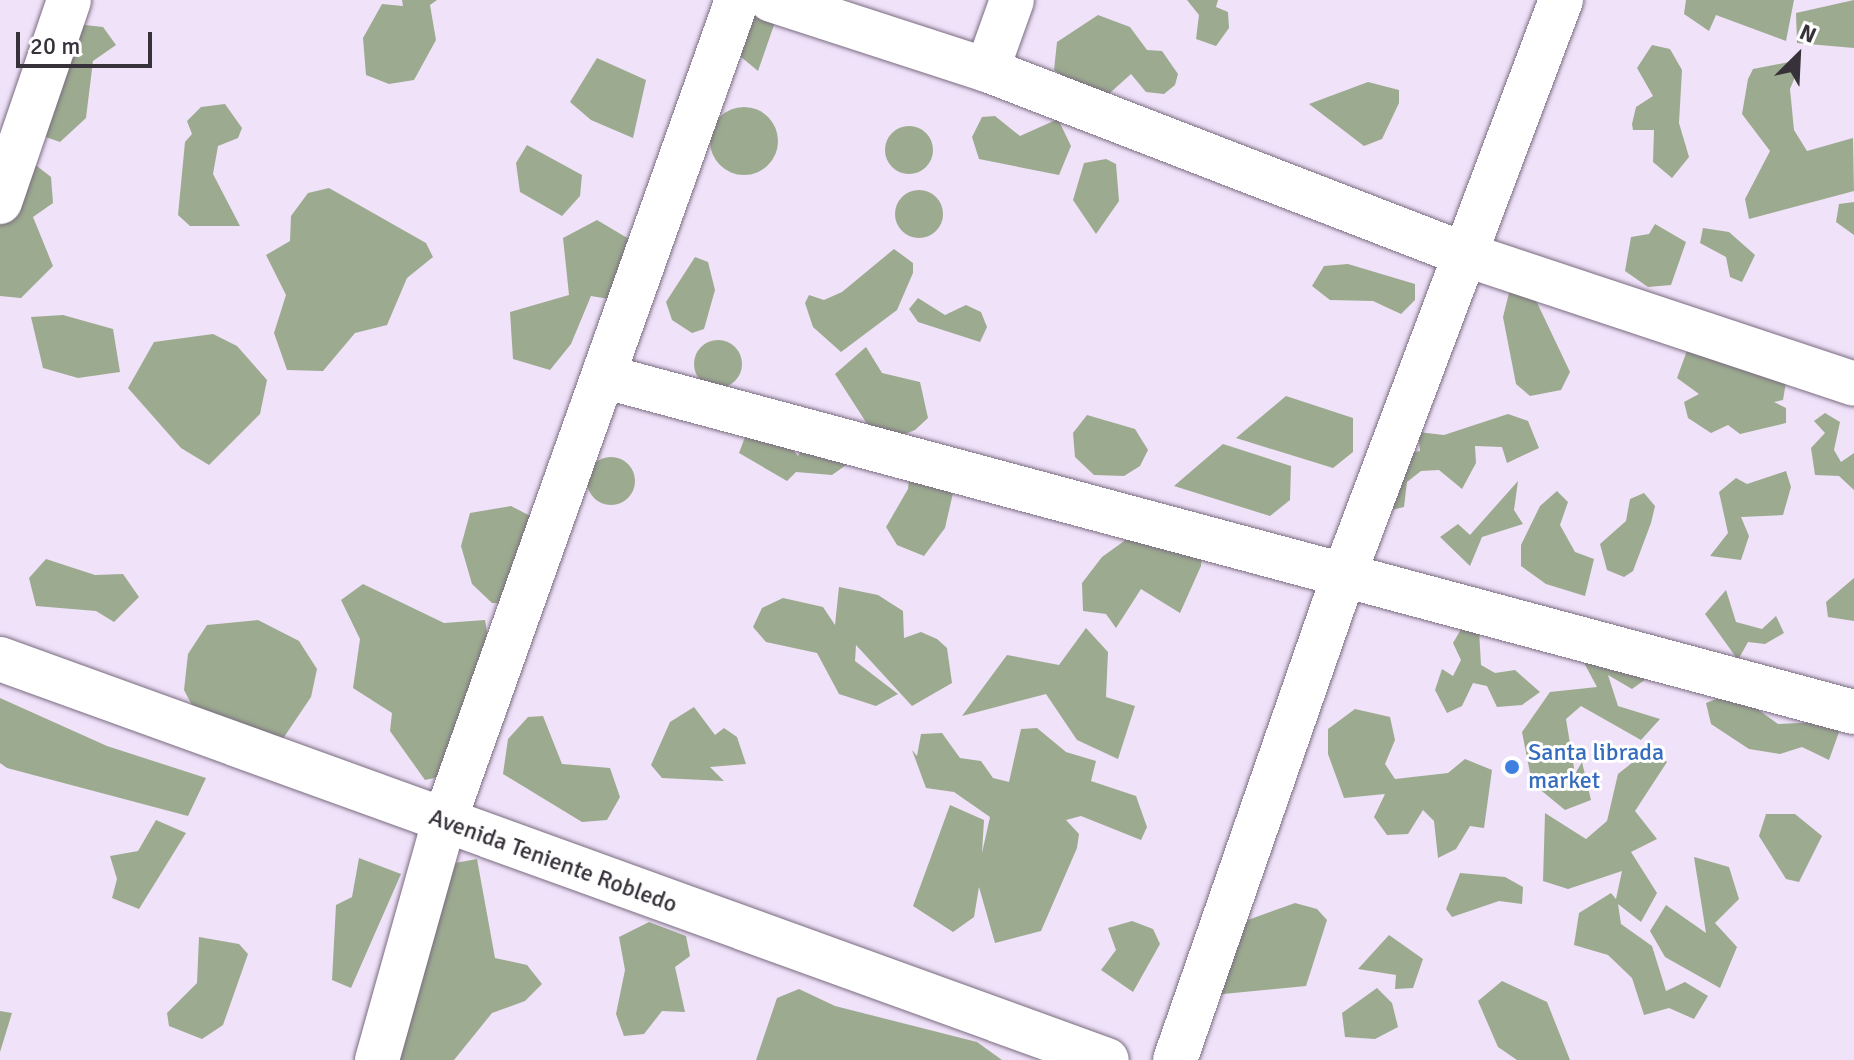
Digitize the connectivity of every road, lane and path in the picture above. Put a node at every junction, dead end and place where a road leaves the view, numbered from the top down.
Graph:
1 (69, 0) edge
2 (737, 0) edge
3 (771, 0) edge
4 (1012, 0) edge
5 (1561, 0) edge
6 (987, 70) junction
7 (0, 202) edge
8 (1461, 253) junction
9 (606, 377) junction
10 (1854, 384) edge
11 (1344, 575) junction
12 (0, 659) edge
13 (1854, 712) edge
14 (444, 822) junction
15 (377, 1060) edge
16 (1107, 1060) edge
17 (1175, 1060) edge

1 - 7 street
2 - 9 street
3 - 6 street
4 - 6 street
5 - 8 street
6 - 8 street
8 - 10 street
8 - 11 street
9 - 11 street
9 - 14 street
11 - 13 street
11 - 17 street
12 - 14 street, Avenida Teniente Robledo
14 - 15 street
14 - 16 street, Avenida Teniente Robledo

